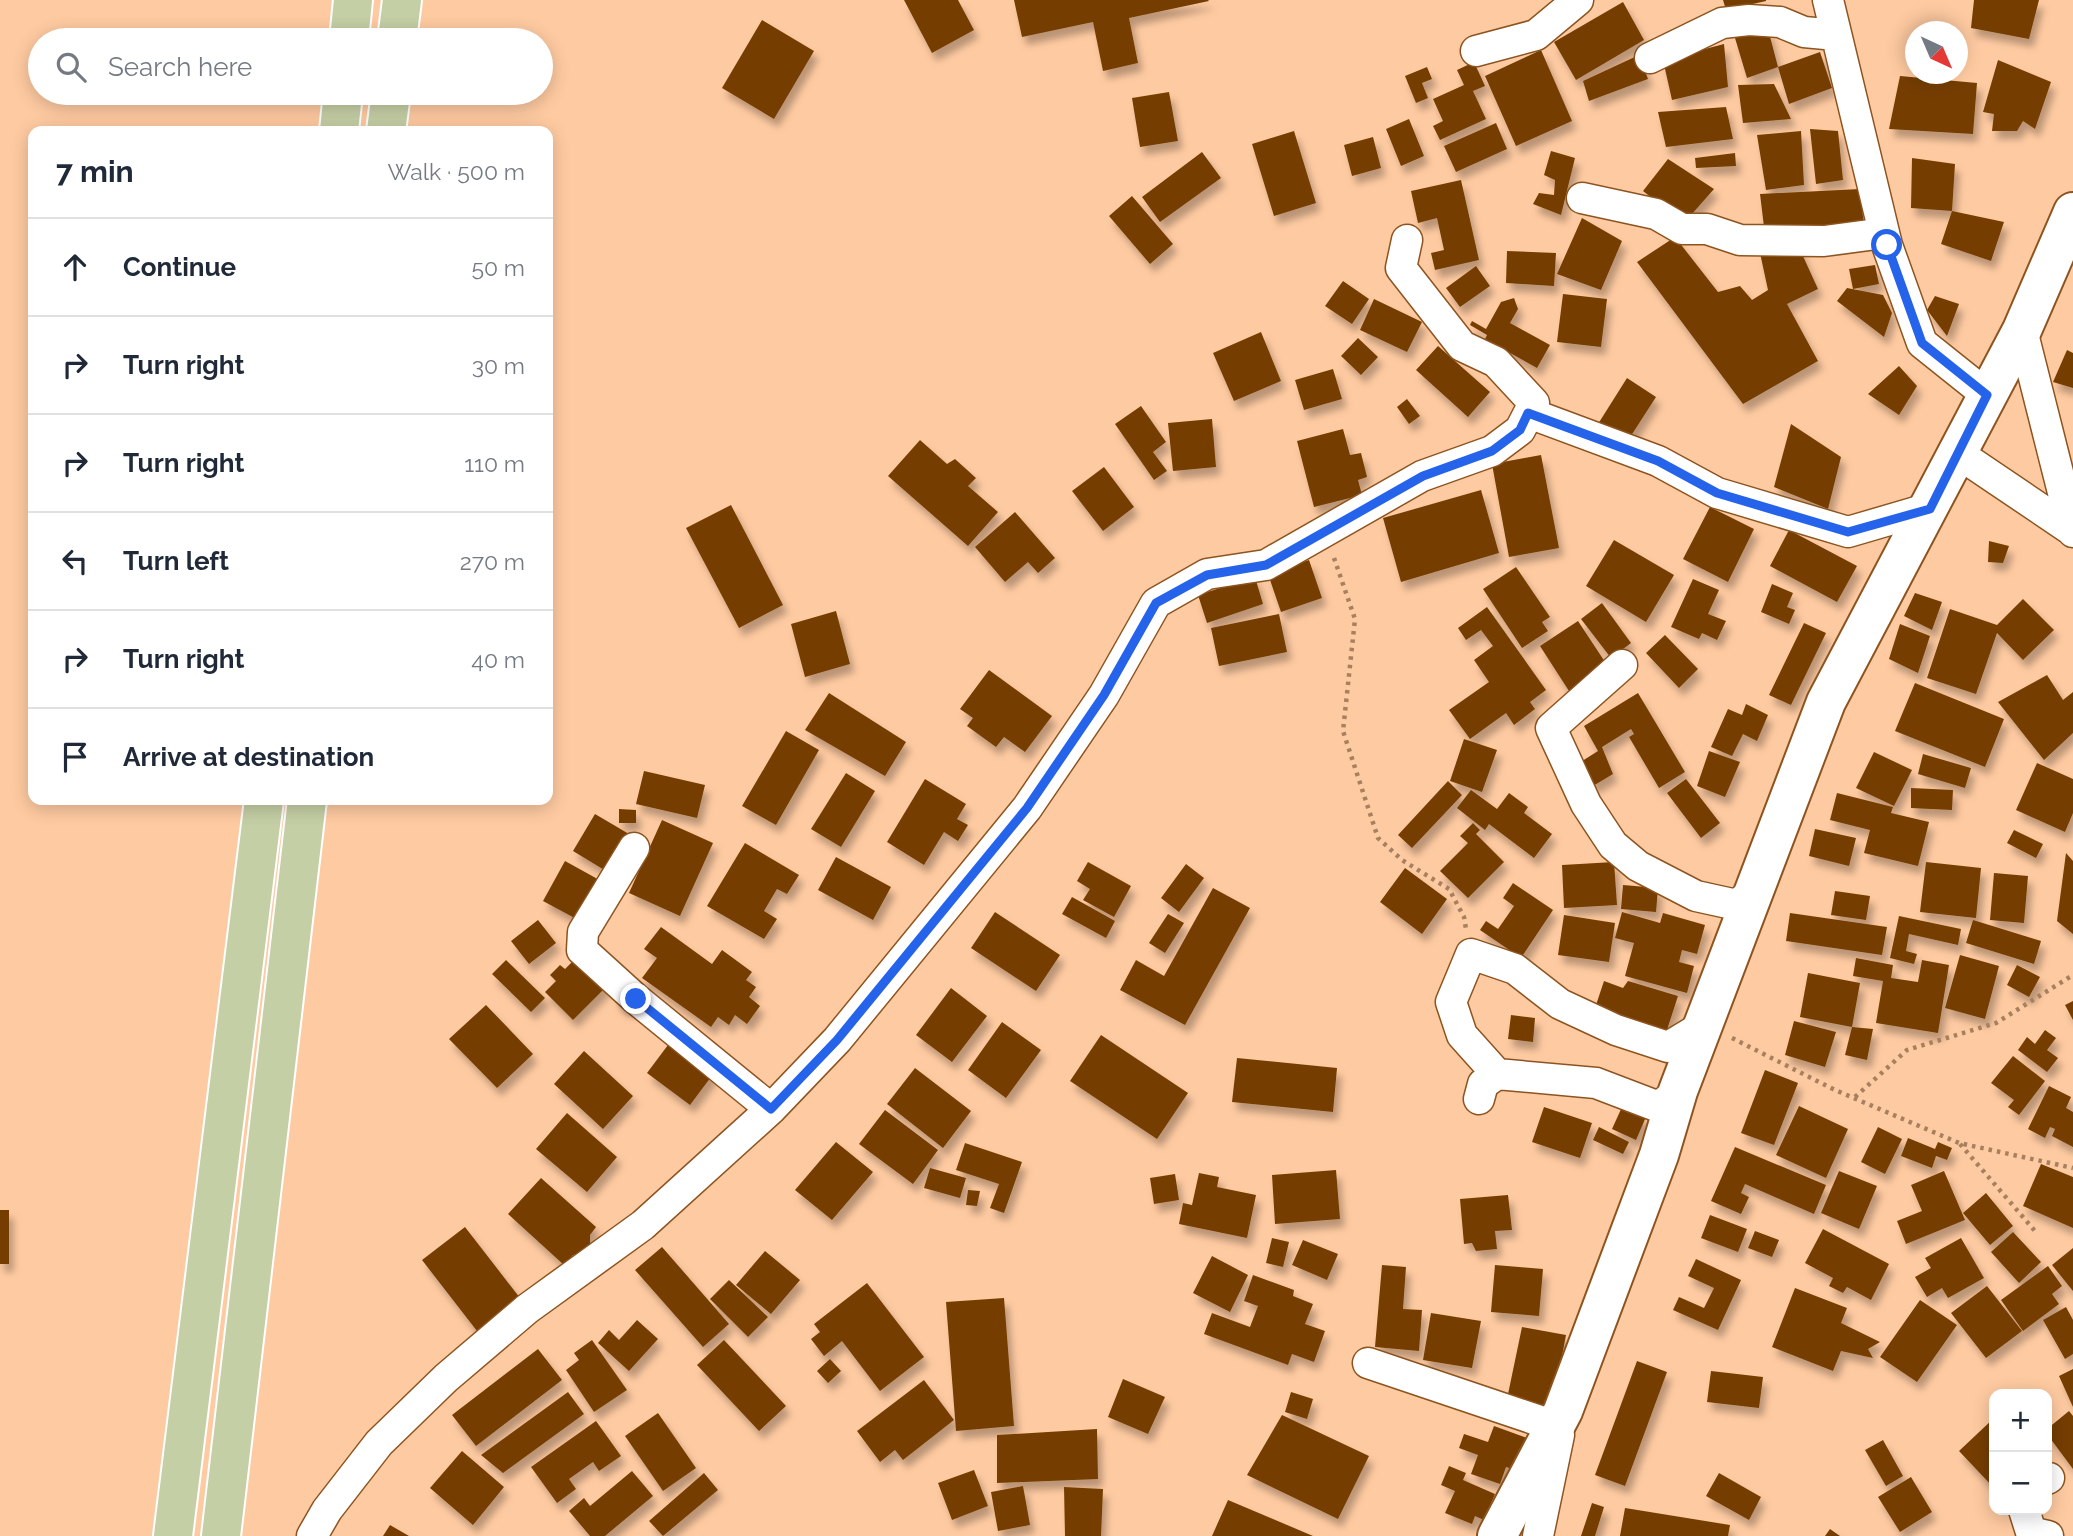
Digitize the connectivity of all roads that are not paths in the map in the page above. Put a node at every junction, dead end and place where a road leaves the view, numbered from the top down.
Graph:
1 (353, 0) edge
2 (402, 0) edge
3 (1578, 0) edge
4 (1828, 0) edge
5 (350, 28) edge
6 (398, 28) edge
7 (1836, 35) junction
8 (1476, 51) dead end
9 (1650, 58) dead end
10 (342, 105) edge
11 (389, 105) edge
12 (340, 126) edge
13 (387, 126) edge
14 (1582, 198) dead end
15 (2073, 212) edge
16 (1884, 233) junction
17 (1407, 240) dead end
18 (2022, 330) junction
19 (1987, 395) junction
20 (1528, 413) junction
21 (1956, 452) junction
22 (1930, 509) junction
23 (2071, 513) edge
24 (1622, 665) dead end
25 (263, 805) edge
26 (306, 805) edge
27 (634, 848) dead end
28 (1756, 888) junction
29 (1706, 1024) junction
30 (1497, 1074) junction
31 (1678, 1091) junction
32 (1479, 1099) dead end
33 (771, 1109) junction
34 (1368, 1363) dead end
35 (1559, 1418) junction
36 (2026, 1515) edge
37 (173, 1536) edge
38 (221, 1536) edge
39 (312, 1536) edge
40 (1497, 1536) edge
41 (1538, 1536) edge
42 (2048, 1536) edge

1 - 5 main road
2 - 6 main road
3 - 8 street
4 - 7 street
7 - 9 street
7 - 16 street
10 - 12 main road
11 - 13 main road
14 - 16 street
15 - 18 main road
16 - 19 street
17 - 20 street
18 - 19 main road
18 - 23 street
19 - 21 main road
20 - 22 street
20 - 33 street
21 - 22 main road
21 - 23 street
22 - 28 main road
24 - 28 street
25 - 37 main road
26 - 38 main road
27 - 33 street
28 - 29 main road
29 - 30 street
29 - 31 main road
30 - 31 street
30 - 32 street
31 - 35 main road
33 - 39 street
34 - 35 street
35 - 40 main road
35 - 41 street
36 - 42 street

